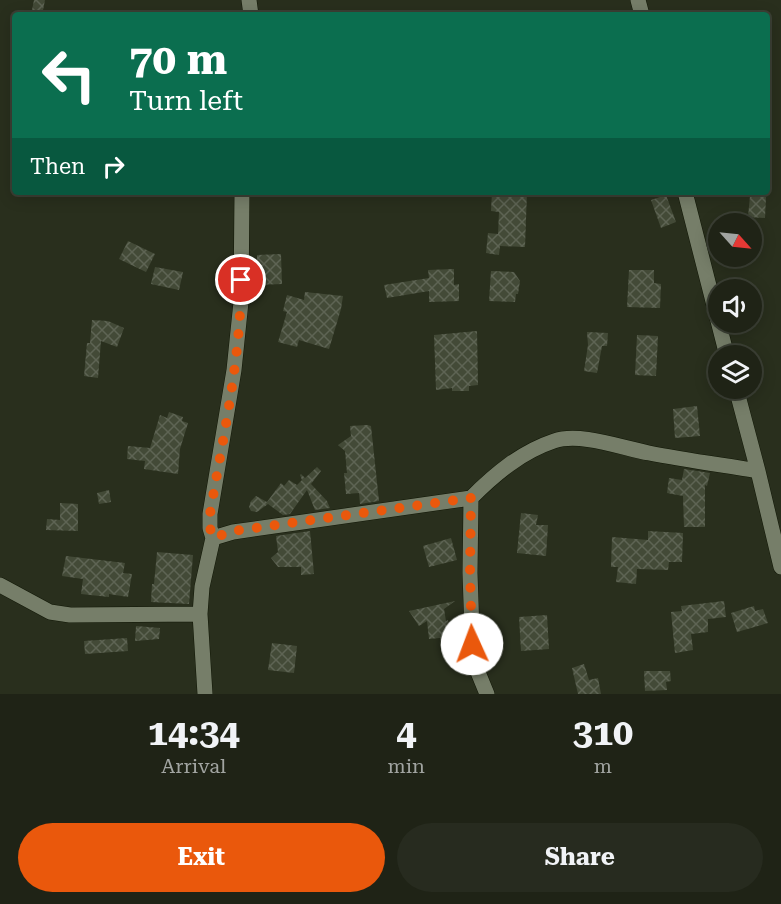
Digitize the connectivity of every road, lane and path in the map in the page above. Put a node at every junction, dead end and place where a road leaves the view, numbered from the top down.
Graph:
1 (242, 195) edge
2 (686, 195) edge
3 (724, 345) edge
4 (739, 399) edge
5 (758, 471) junction
6 (471, 498) junction
7 (213, 538) junction
8 (781, 567) edge
9 (0, 585) edge
10 (200, 614) junction
11 (205, 694) edge
12 (487, 694) edge

1 - 7 street
2 - 3 street
4 - 5 street
5 - 6 street
5 - 8 street
6 - 7 street
6 - 12 street
7 - 10 street
9 - 10 street
10 - 11 street

